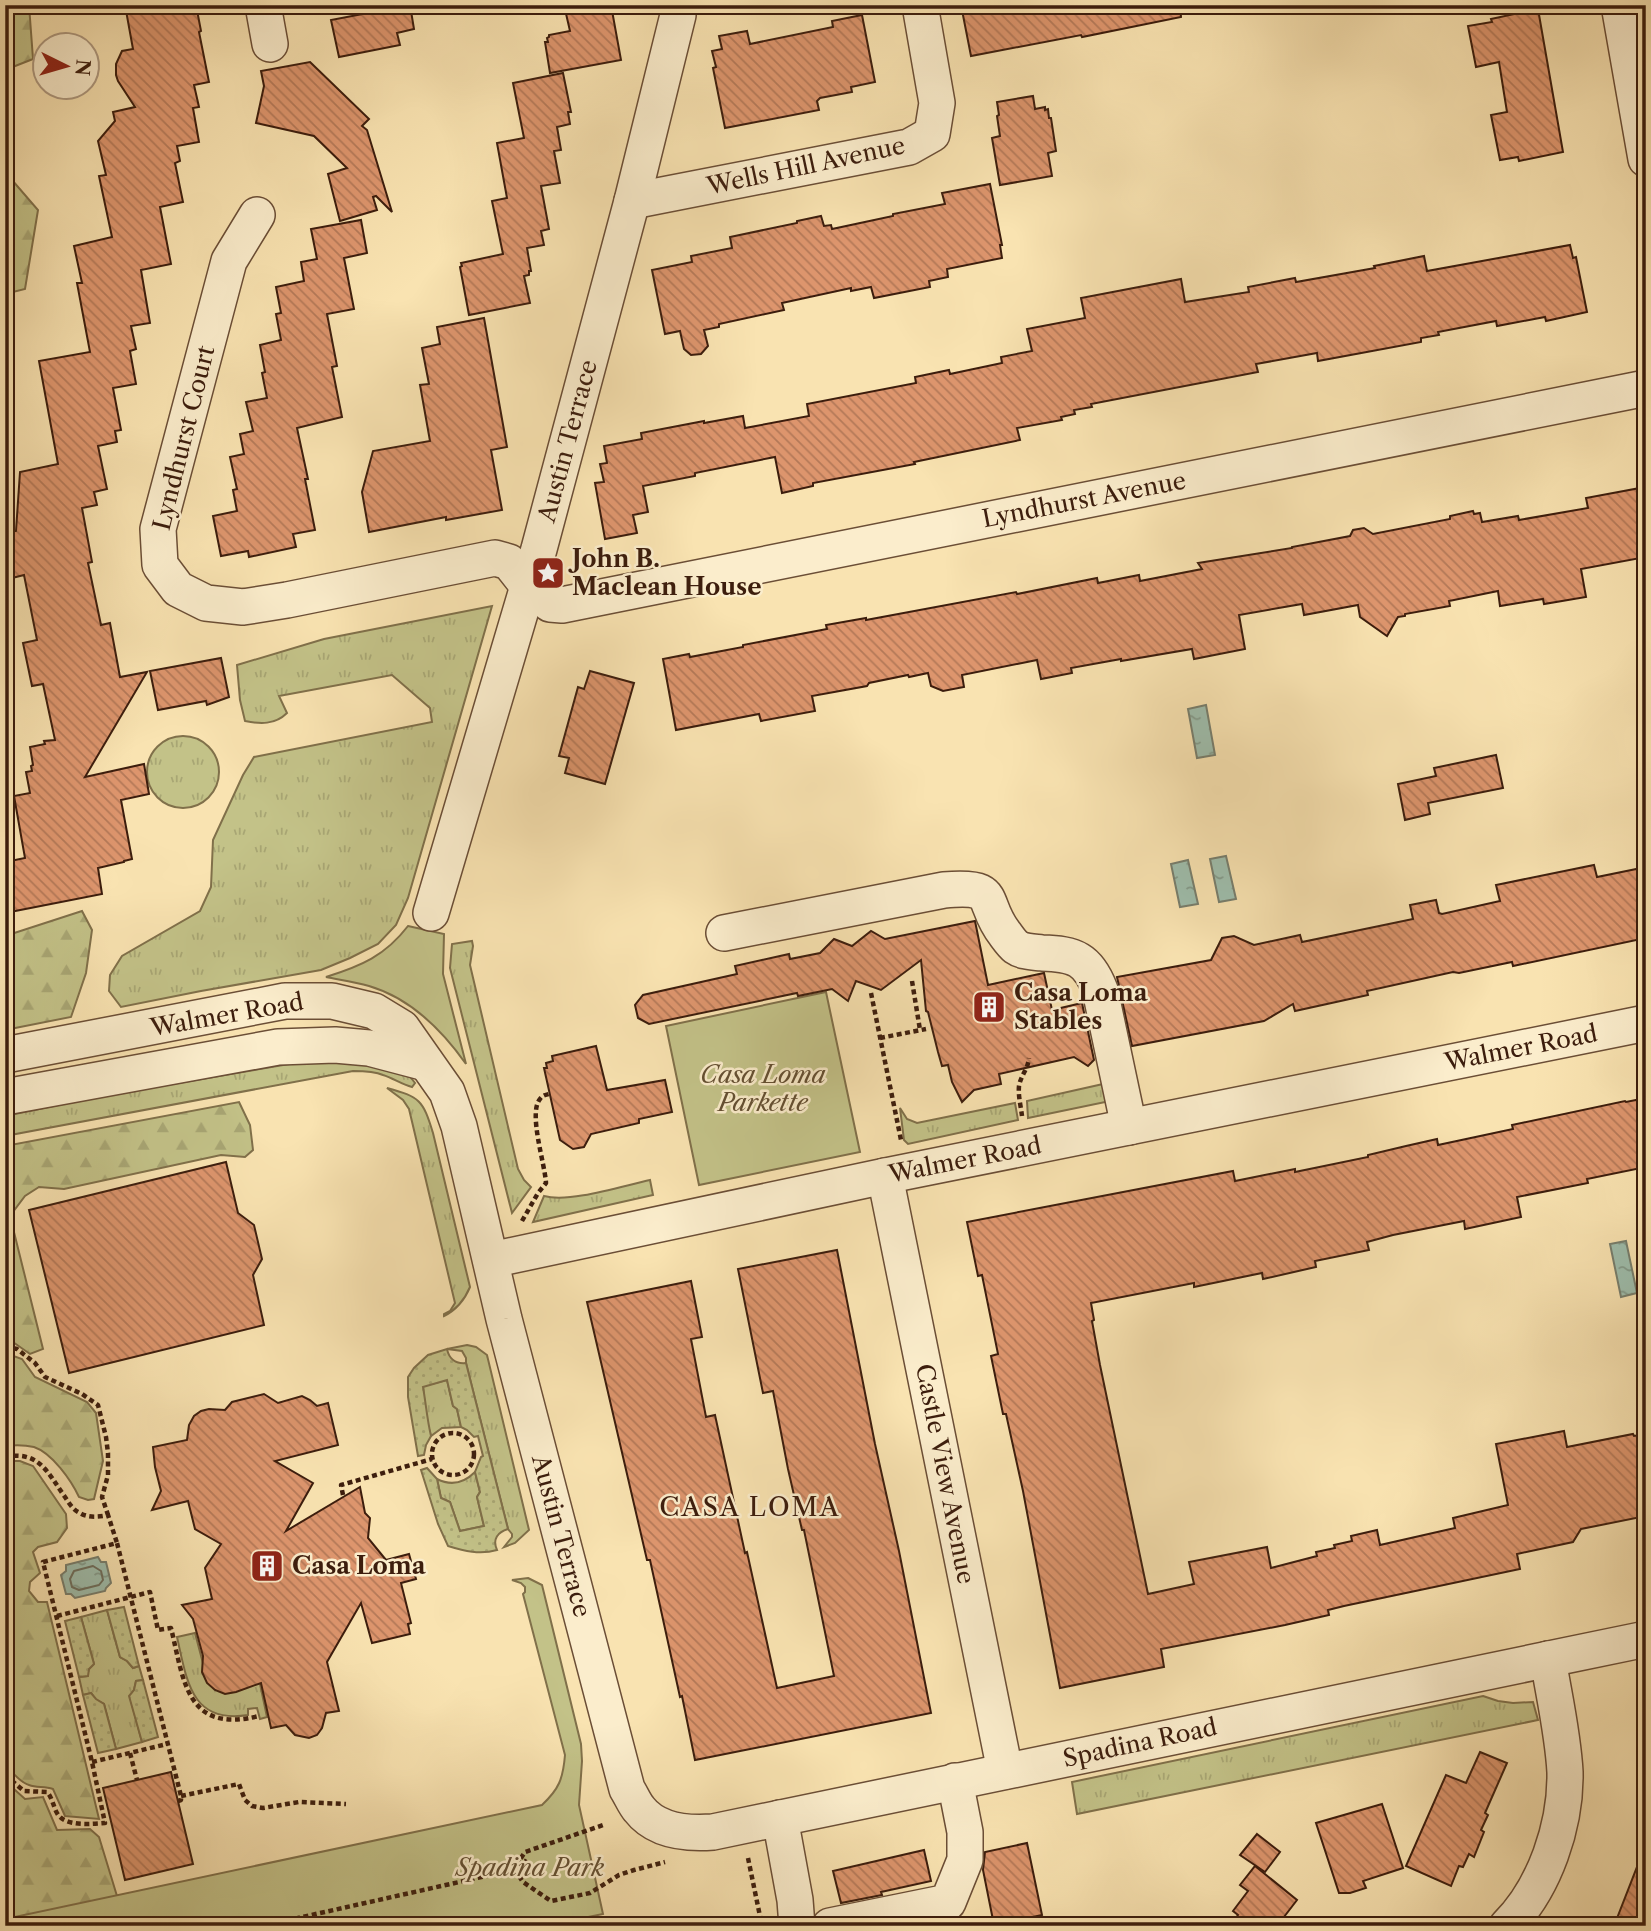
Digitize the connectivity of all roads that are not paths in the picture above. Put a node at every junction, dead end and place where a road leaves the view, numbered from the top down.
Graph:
1 (263, 5) edge
2 (678, 5) edge
3 (920, 5) edge
4 (1619, 5) edge
5 (270, 44) dead end
6 (1646, 159) edge
7 (632, 201) junction
8 (257, 215) dead end
9 (1646, 388) edge
10 (528, 586) junction
11 (431, 913) dead end
12 (724, 933) dead end
13 (1646, 1023) edge
14 (5, 1055) edge
15 (426, 1063) junction
16 (5, 1097) edge
17 (1129, 1127) junction
18 (894, 1163) junction
19 (491, 1260) junction
20 (1646, 1639) edge
21 (1548, 1659) junction
22 (1005, 1771) junction
23 (955, 1781) junction
24 (639, 1809) joint
25 (780, 1818) junction
26 (797, 1926) edge
27 (830, 1926) edge
28 (1507, 1926) edge

1 - 5 street
2 - 7 street, Austin Terrace
3 - 7 street, Wells Hill Avenue
4 - 6 street
7 - 10 street, Austin Terrace
8 - 10 street, Lyndhurst Court
9 - 10 street, Lyndhurst Avenue
10 - 11 street, Austin Terrace
12 - 17 street
13 - 17 street, Walmer Road
14 - 15 street, Walmer Road
15 - 16 street, Walmer Road
15 - 19 street, Walmer Road
17 - 18 street, Walmer Road
18 - 19 street, Walmer Road
18 - 22 street, Castle View Avenue
19 - 24 street, Austin Terrace
20 - 21 street, Spadina Road
21 - 22 street, Spadina Road
21 - 28 street
22 - 23 street, Spadina Road
23 - 25 street, Spadina Road
23 - 27 street
24 - 25 street, Spadina Road
25 - 26 street

